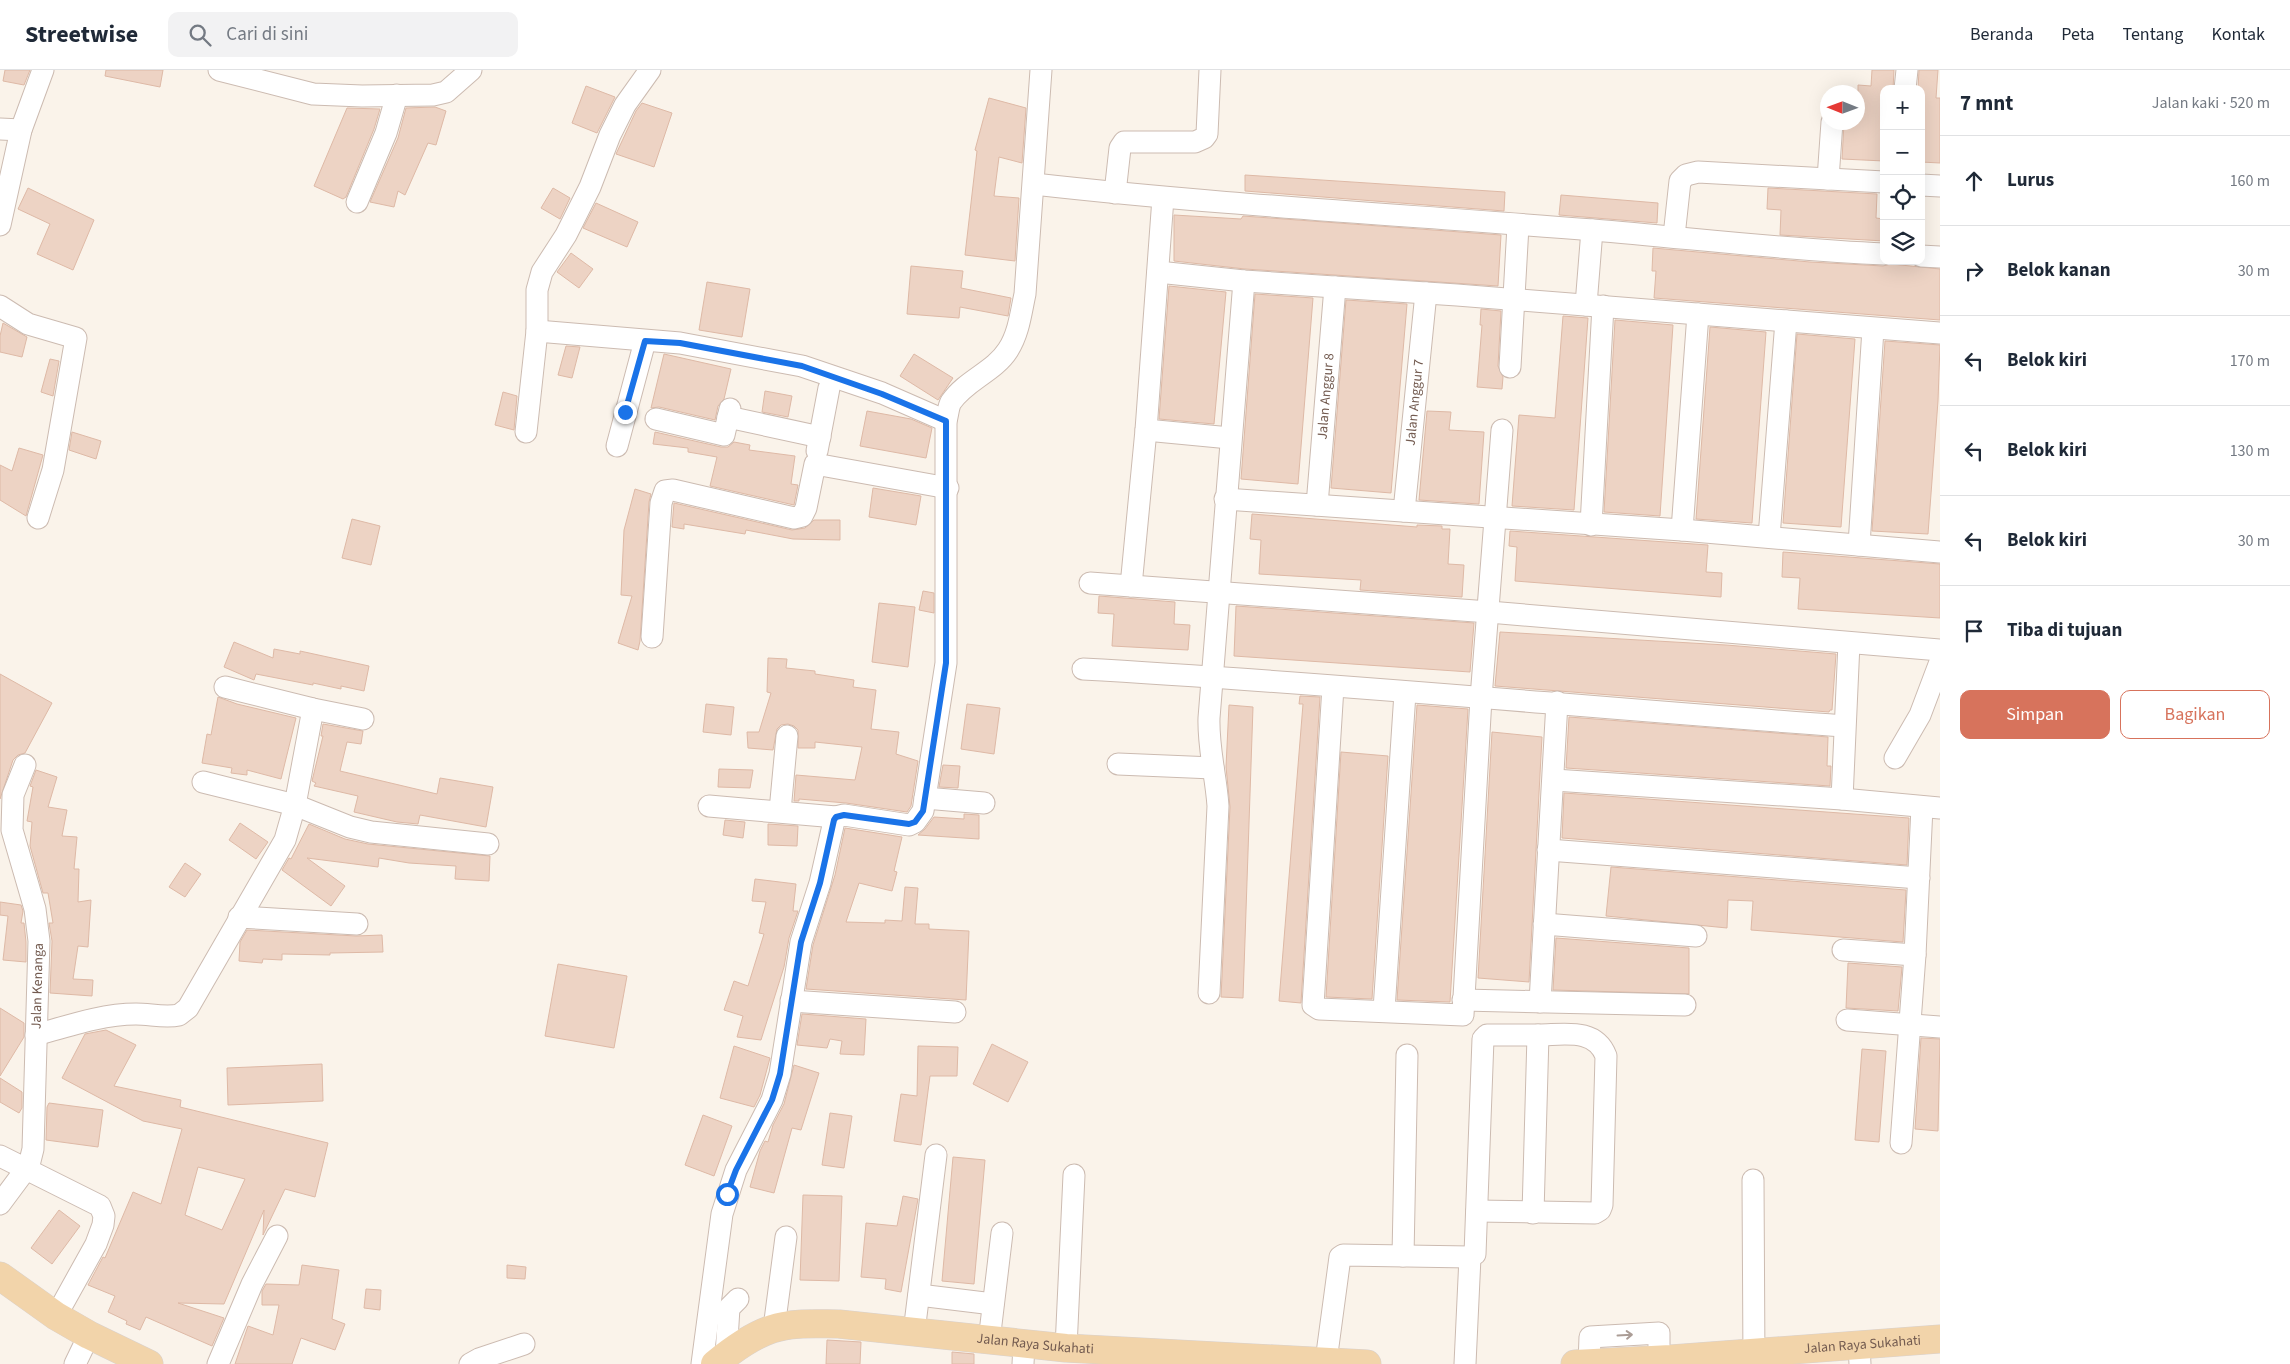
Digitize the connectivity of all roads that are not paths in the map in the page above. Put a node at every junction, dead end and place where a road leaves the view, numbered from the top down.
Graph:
1 (43, 70) edge
2 (219, 70) edge
3 (471, 70) edge
4 (650, 70) edge
5 (1041, 70) edge
6 (1210, 70) edge
7 (1907, 70) edge
8 (1905, 85) edge
9 (396, 96) junction
10 (10, 130) edge
11 (1831, 130) edge
12 (1828, 178) junction
13 (1880, 182) edge
14 (1034, 184) junction
15 (1925, 185) edge
16 (1940, 186) edge
17 (1115, 193) junction
18 (1163, 198) junction
19 (357, 202) dead end
20 (0, 225) edge
21 (1518, 226) junction
22 (1592, 230) junction
23 (1674, 236) junction
24 (1880, 254) edge
25 (1925, 256) edge
26 (1940, 257) edge
27 (1158, 272) junction
28 (1244, 281) junction
29 (1335, 287) junction
30 (1426, 294) junction
31 (1514, 300) junction
32 (0, 306) edge
33 (1595, 306) junction
34 (1698, 314) junction
35 (1786, 321) junction
36 (1873, 329) junction
37 (537, 332) junction
38 (1940, 334) edge
39 (645, 341) junction
40 (1510, 367) dead end
41 (829, 388) dead end
42 (656, 419) dead end
43 (946, 421) junction
44 (1146, 430) junction
45 (1502, 430) dead end
46 (526, 432) dead end
47 (820, 437) junction
48 (1230, 438) junction
49 (617, 446) dead end
50 (815, 464) junction
51 (948, 488) junction
52 (1225, 499) junction
53 (1317, 506) junction
54 (1404, 511) junction
55 (38, 518) dead end
56 (1496, 519) junction
57 (1591, 525) junction
58 (1682, 530) junction
59 (1769, 537) junction
60 (1859, 544) junction
61 (1940, 552) edge
62 (1090, 583) dead end
63 (1131, 586) junction
64 (1219, 592) junction
65 (1488, 612) junction
66 (652, 637) dead end
67 (1849, 643) junction
68 (1940, 650) edge
69 (1940, 662) edge
70 (1083, 669) dead end
71 (1212, 677) junction
72 (225, 687) dead end
73 (1333, 687) junction
74 (1404, 693) junction
75 (1481, 698) junction
76 (1557, 702) junction
77 (314, 709) junction
78 (363, 719) dead end
79 (1844, 726) junction
80 (786, 736) dead end
81 (1896, 758) dead end
82 (1118, 764) dead end
83 (25, 766) dead end
84 (1213, 768) junction
85 (1554, 780) junction
86 (203, 782) dead end
87 (924, 798) junction
88 (1842, 798) junction
89 (984, 804) dead end
90 (295, 805) junction
91 (709, 806) dead end
92 (1931, 807) edge
93 (780, 812) junction
94 (836, 817) junction
95 (488, 844) dead end
96 (1548, 850) junction
97 (1919, 878) junction
98 (253, 896) junction
99 (239, 917) junction
100 (289, 920) junction
101 (357, 924) dead end
102 (1544, 924) junction
103 (1696, 936) dead end
104 (1843, 950) dead end
105 (1915, 955) junction
106 (1208, 993) dead end
107 (1464, 1000) junction
108 (791, 1001) junction
109 (1540, 1002) junction
110 (1685, 1005) dead end
111 (1384, 1010) junction
112 (955, 1012) dead end
113 (1847, 1020) dead end
114 (1910, 1024) junction
115 (1940, 1027) edge
116 (36, 1035) junction
117 (1538, 1035) junction
118 (1407, 1055) dead end
119 (1901, 1143) dead end
120 (936, 1155) dead end
121 (0, 1156) edge
122 (25, 1170) junction
123 (1074, 1175) dead end
124 (1753, 1180) dead end
125 (0, 1204) edge
126 (1477, 1211) junction
127 (1533, 1213) junction
128 (1002, 1233) dead end
129 (277, 1236) dead end
130 (786, 1237) dead end
131 (1403, 1256) junction
132 (1470, 1257) junction
133 (0, 1276) edge
134 (919, 1294) junction
135 (738, 1299) dead end
136 (993, 1304) junction
137 (56, 1316) junction
138 (774, 1328) junction
139 (914, 1332) junction
140 (89, 1336) junction
141 (1940, 1339) edge
142 (989, 1341) junction
143 (524, 1344) dead end
144 (1079, 1354) edge
145 (1024, 1355) edge
146 (1855, 1355) edge
147 (1122, 1358) edge
148 (1762, 1358) edge
149 (714, 1361) edge
150 (1326, 1361) junction
151 (75, 1364) edge
152 (149, 1364) edge
153 (218, 1364) edge
154 (470, 1364) edge
155 (1367, 1364) edge
156 (1465, 1364) edge
157 (1585, 1364) edge

1 - 10 street
2 - 9 street
3 - 9 street
4 - 37 street
5 - 14 street
6 - 17 street
7 - 8 street
9 - 19 street
10 - 20 street
11 - 12 street
12 - 13 street
12 - 23 street
14 - 17 street
14 - 43 street
15 - 16 street
17 - 18 street
18 - 21 street
18 - 27 street
21 - 22 street
21 - 31 street
22 - 23 street
22 - 33 street
23 - 24 street
25 - 26 street
27 - 28 street
27 - 44 street
28 - 29 street
28 - 48 street
29 - 30 street
29 - 53 street, Jalan Anggur 8
30 - 31 street
30 - 54 street, Jalan Anggur 7
31 - 33 street
31 - 40 street
32 - 55 street
33 - 34 street
33 - 57 street
34 - 35 street
34 - 58 street
35 - 36 street
35 - 59 street
36 - 38 street
36 - 60 street
37 - 39 street
37 - 46 street
39 - 43 street
39 - 49 street
41 - 47 street
42 - 47 street
43 - 51 street
44 - 48 street
44 - 63 street
45 - 56 street
47 - 50 street
48 - 52 street
50 - 51 street
50 - 66 street
51 - 87 street
52 - 53 street
52 - 64 street
53 - 54 street
54 - 56 street
56 - 57 street
56 - 65 street
57 - 58 street
58 - 59 street
59 - 60 street
60 - 61 street
62 - 63 street
63 - 64 street
64 - 65 street
64 - 71 street
65 - 67 street
65 - 75 street
67 - 68 street
67 - 79 street
69 - 81 street
70 - 71 street
71 - 73 street
71 - 84 street
72 - 77 street
73 - 74 street
73 - 111 street
74 - 75 street
74 - 111 street
75 - 76 street
75 - 107 street
76 - 79 street
76 - 85 street
77 - 78 street
77 - 90 street
79 - 88 street
80 - 93 street
82 - 84 street
83 - 116 street, Jalan Kenanga
84 - 106 street
85 - 88 street
85 - 96 street
86 - 90 street
87 - 89 street
87 - 94 street
88 - 92 street
90 - 95 street
90 - 98 street
91 - 93 street
92 - 97 street
93 - 94 street
94 - 108 street
96 - 97 street
96 - 102 street
97 - 105 street
98 - 99 street
98 - 100 street
99 - 100 street
99 - 116 street
100 - 101 street
102 - 103 street
102 - 109 street
104 - 105 street
105 - 114 street
107 - 109 street
107 - 111 street
108 - 112 street
108 - 149 street
109 - 110 street
113 - 114 street
114 - 115 street
114 - 119 street
116 - 122 street, Jalan Kenanga
117 - 126 street
117 - 127 street
117 - 127 street
118 - 131 street
120 - 134 street
121 - 122 street
122 - 125 street, Jalan Kenanga
122 - 137 street
123 - 144 street
124 - 148 street
126 - 127 street
126 - 132 street
128 - 136 street
129 - 153 street
130 - 138 street
131 - 132 street
131 - 150 street
132 - 156 street
133 - 137 main road
134 - 136 street
134 - 139 street
135 - 149 street
136 - 142 street
137 - 140 main road
138 - 139 main road, Jalan Raya Sukahati
138 - 149 main road, Jalan Raya Sukahati
139 - 142 main road, Jalan Raya Sukahati
140 - 151 street
140 - 152 main road
141 - 146 main road, Jalan Raya Sukahati
142 - 145 main road, Jalan Raya Sukahati
143 - 154 street
144 - 145 main road, Jalan Raya Sukahati
144 - 147 main road, Jalan Raya Sukahati
146 - 148 main road, Jalan Raya Sukahati
147 - 150 main road, Jalan Raya Sukahati
148 - 157 main road, Jalan Raya Sukahati
150 - 155 main road, Jalan Raya Sukahati

